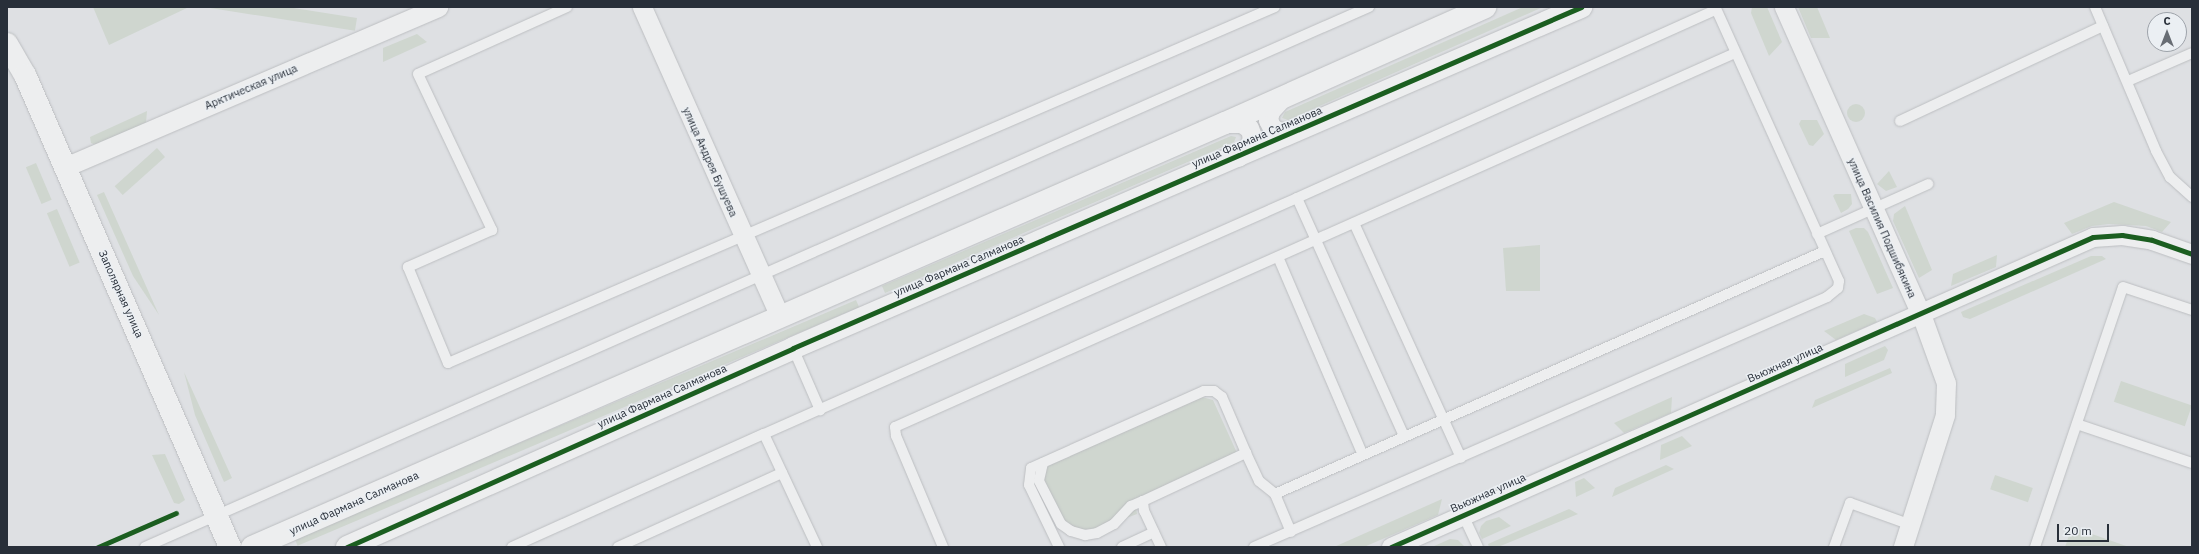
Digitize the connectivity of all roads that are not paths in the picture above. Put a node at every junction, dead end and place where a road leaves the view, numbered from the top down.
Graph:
1 (438, 7) edge
2 (567, 7) edge
3 (642, 7) edge
4 (1275, 7) edge
5 (1369, 7) edge
6 (1485, 7) edge
7 (1581, 7) edge
8 (1784, 7) edge
9 (2095, 7) edge
10 (1716, 9) edge
11 (2103, 26) junction
12 (7, 44) edge
13 (1736, 53) junction
14 (2192, 53) edge
15 (2128, 81) junction
16 (1282, 98) junction
17 (1900, 121) dead end
18 (1225, 123) junction
19 (1296, 131) junction
20 (1238, 157) junction
21 (65, 167) junction
22 (1928, 184) dead end
23 (2192, 197) edge
24 (1297, 198) junction
25 (1873, 209) junction
26 (1354, 223) junction
27 (1817, 234) junction
28 (743, 236) junction
29 (1316, 240) junction
30 (1825, 251) junction
31 (2192, 254) edge
32 (1278, 257) junction
33 (761, 276) junction
34 (2192, 310) edge
35 (1921, 314) junction
36 (780, 317) junction
37 (793, 348) junction
38 (820, 410) junction
39 (1443, 418) junction
40 (2078, 424) junction
41 (764, 434) junction
42 (1404, 436) junction
43 (1246, 453) junction
44 (1363, 455) junction
45 (1461, 458) junction
46 (1043, 463) junction
47 (2192, 463) edge
48 (782, 473) junction
49 (1275, 494) junction
50 (1143, 501) junction
51 (217, 515) junction
52 (1463, 515) junction
53 (1911, 525) junction
54 (1154, 532) junction
55 (1291, 532) junction
56 (145, 547) edge
57 (230, 547) edge
58 (252, 547) edge
59 (347, 547) edge
60 (512, 547) edge
61 (618, 547) edge
62 (817, 547) edge
63 (943, 547) edge
64 (1059, 547) edge
65 (1122, 547) edge
66 (1160, 547) edge
67 (1254, 547) edge
68 (1391, 547) edge
69 (1478, 547) edge
70 (1834, 547) edge
71 (1903, 547) edge
72 (2035, 547) edge

1 - 21 street, Арктическая улица
2 - 28 lane
3 - 28 street, улица Андрея Бушуева
4 - 28 lane
5 - 33 lane
6 - 16 street, улица Фармана Салманова
7 - 19 street, улица Фармана Салманова
8 - 25 street, улица Василия Подшибякина
9 - 11 lane
10 - 13 lane
10 - 24 lane
11 - 15 lane
11 - 17 lane
12 - 21 street, Заполярная улица
13 - 26 lane
13 - 27 lane
14 - 15 lane
15 - 23 lane
16 - 18 street, улица Фармана Салманова
16 - 19 street, улица Фармана Салманова
18 - 20 street, улица Фармана Салманова
18 - 36 street, улица Фармана Салманова
19 - 20 street, улица Фармана Салманова
20 - 37 street, улица Фармана Салманова
21 - 51 street, Заполярная улица
22 - 25 lane
24 - 29 lane
24 - 38 lane
25 - 27 lane
25 - 35 street, улица Василия Подшибякина
26 - 29 lane
26 - 39 lane
27 - 30 lane
28 - 33 street, улица Андрея Бушуева
29 - 32 lane
29 - 42 lane
30 - 39 lane
30 - 45 lane
31 - 35 street, Вьюжная улица
32 - 44 lane
32 - 63 lane
33 - 36 street, улица Андрея Бушуева
33 - 51 lane
34 - 40 lane
35 - 52 street, Вьюжная улица
35 - 53 street, улица Василия Подшибякина
36 - 58 street, улица Фармана Салманова
37 - 38 lane
37 - 59 street, улица Фармана Салманова
38 - 41 lane
39 - 42 lane
39 - 45 lane
40 - 47 lane
40 - 72 lane
41 - 48 lane
41 - 60 lane
42 - 44 lane
43 - 46 lane
43 - 49 lane
43 - 50 lane
44 - 49 lane
45 - 55 lane
46 - 50 lane
46 - 64 lane
48 - 61 lane
48 - 62 lane
49 - 55 lane
50 - 54 lane
51 - 56 lane
51 - 57 street, Заполярная улица
52 - 68 street, Вьюжная улица
52 - 69 lane
53 - 70 lane
53 - 71 street, улица Василия Подшибякина
54 - 65 lane
54 - 66 lane
55 - 67 lane

